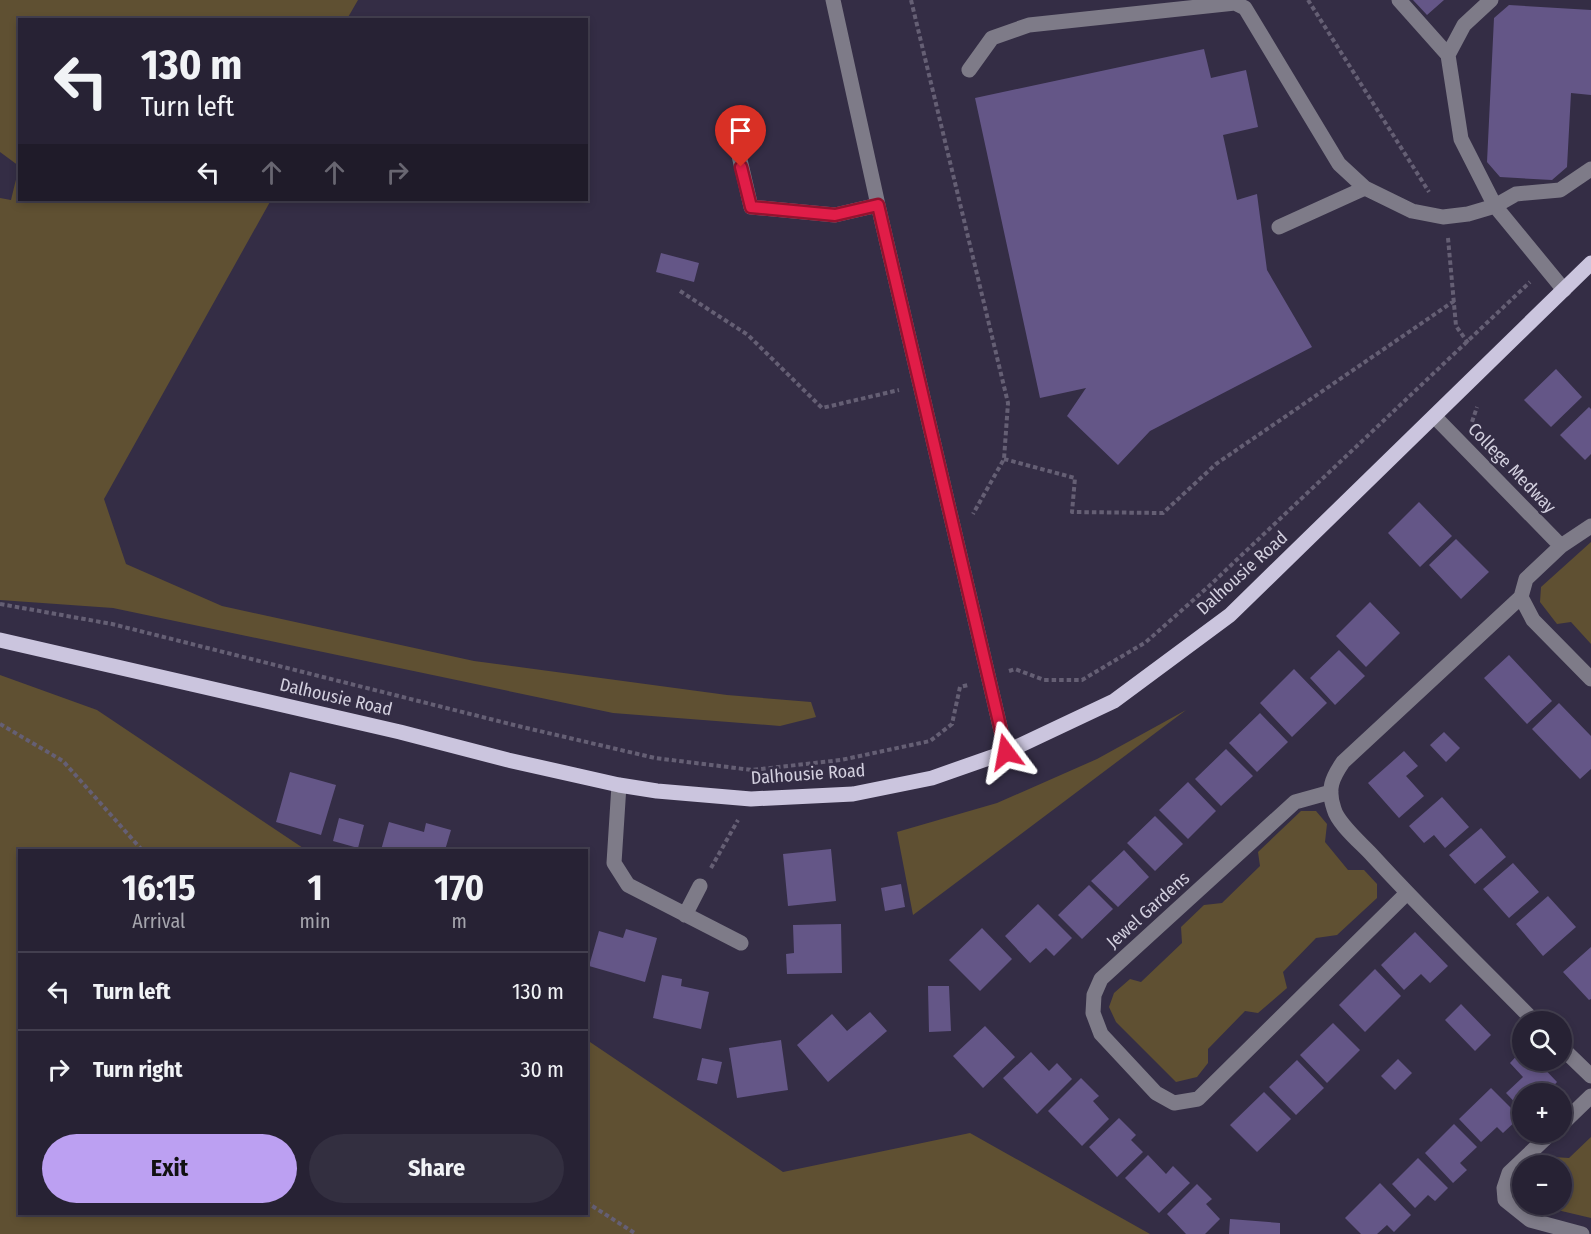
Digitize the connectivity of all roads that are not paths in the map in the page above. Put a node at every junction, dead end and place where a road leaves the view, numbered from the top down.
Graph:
1 (833, 0) edge
2 (1399, 0) edge
3 (1491, 0) edge
4 (1448, 55) junction
5 (969, 70) dead end
6 (737, 147) dead end
7 (1591, 169) edge
8 (1365, 188) junction
9 (878, 205) junction
10 (1496, 206) junction
11 (1279, 227) dead end
12 (1591, 263) edge
13 (1564, 290) junction
14 (1435, 417) junction
15 (1591, 526) edge
16 (1561, 546) junction
17 (1521, 597) junction
18 (0, 640) edge
19 (1591, 679) edge
20 (1006, 752) junction
21 (619, 785) junction
22 (1331, 792) junction
23 (700, 886) road end
24 (1407, 893) junction
25 (685, 915) junction
26 (741, 943) dead end
27 (1524, 1011) edge
28 (1572, 1058) edge
29 (1591, 1076) edge
30 (1591, 1096) edge
31 (1572, 1114) edge
32 (1540, 1143) edge
33 (1582, 1234) edge

1 - 9 street
2 - 4 street
3 - 4 street
4 - 10 street
5 - 8 street
6 - 9 street
7 - 10 street
8 - 10 street
8 - 11 street
9 - 20 street
10 - 13 street
12 - 13 main road, Dalhousie Road
13 - 14 main road, Dalhousie Road
14 - 16 street, College Medway
14 - 20 main road, Dalhousie Road
15 - 16 street
16 - 17 street
17 - 19 street
17 - 22 street
18 - 21 main road, Dalhousie Road
20 - 21 main road, Dalhousie Road
21 - 25 street
22 - 24 street
22 - 24 street, Jewel Gardens
23 - 25 street
24 - 27 street
25 - 26 street
28 - 29 street
30 - 31 street
32 - 33 street

